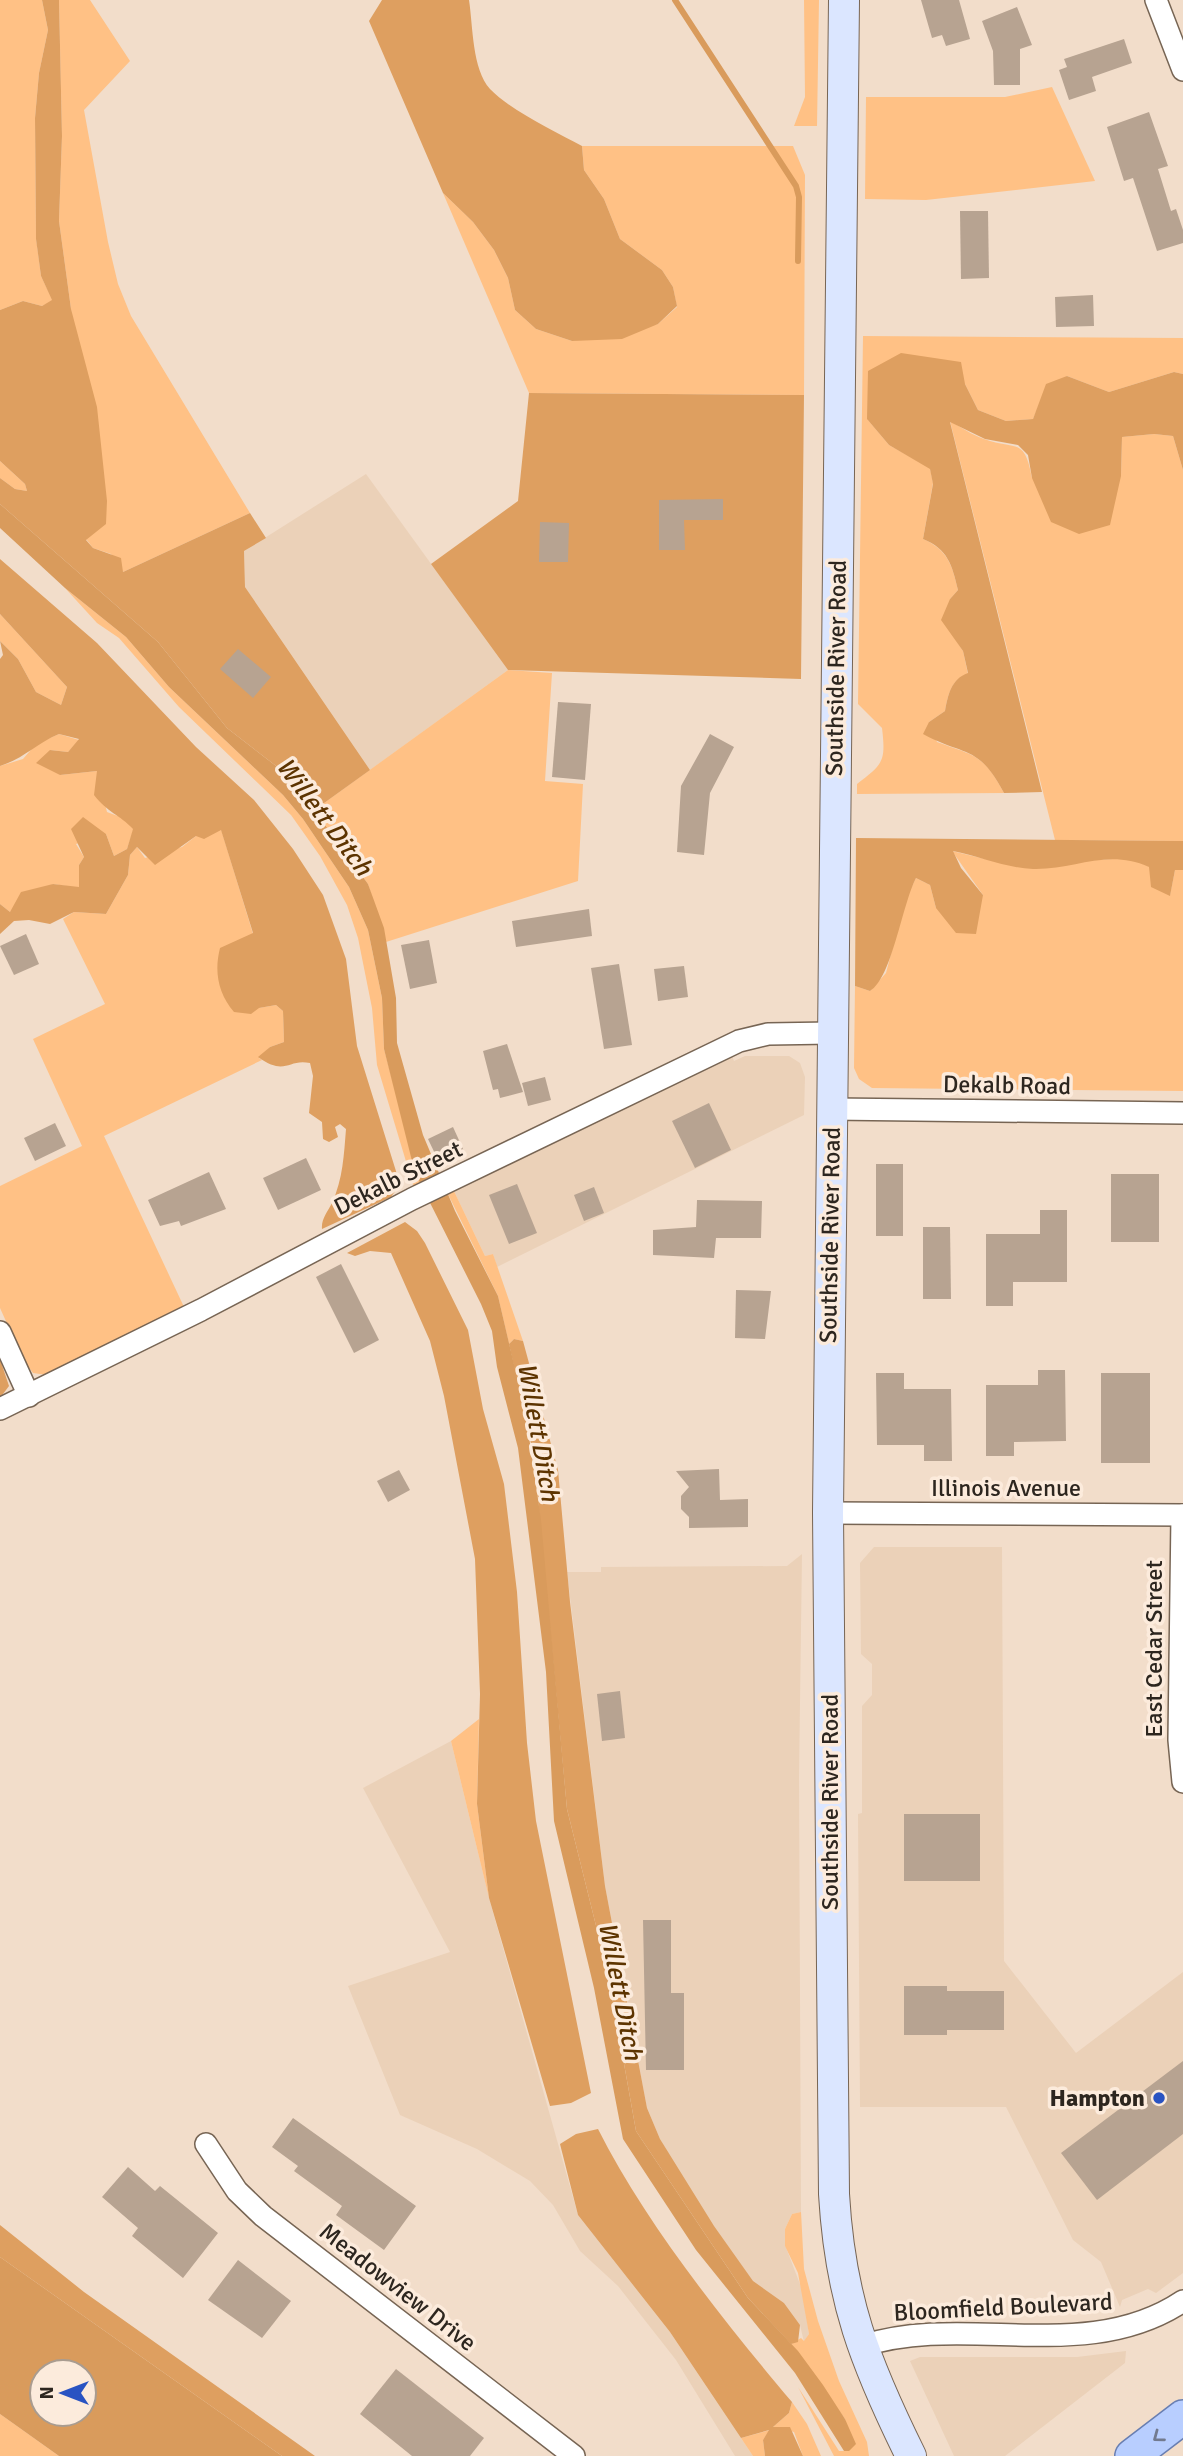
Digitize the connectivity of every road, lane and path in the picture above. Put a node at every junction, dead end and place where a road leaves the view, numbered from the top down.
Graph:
1 (844, 0) edge
2 (1156, 0) edge
3 (1183, 70) edge
4 (831, 1033) junction
5 (831, 1109) junction
6 (1183, 1113) edge
7 (0, 1332) edge
8 (29, 1396) junction
9 (0, 1409) edge
10 (828, 1513) junction
11 (1182, 1515) edge
12 (1183, 1782) edge
13 (206, 2144) dead end
14 (1183, 2301) edge
15 (862, 2346) junction
16 (1183, 2417) edge
17 (575, 2456) edge
18 (911, 2456) edge
19 (1132, 2456) edge

1 - 4 main road, Southside River Road
2 - 3 street
4 - 5 main road, Southside River Road
4 - 8 street, Dekalb Street
5 - 6 street, Dekalb Road
5 - 10 main road, Southside River Road
7 - 8 street
8 - 9 street, Dekalb Street
10 - 11 street, Illinois Avenue
10 - 15 main road, Southside River Road
11 - 12 street, East Cedar Street
13 - 17 street, Meadowview Drive
14 - 15 street, Bloomfield Boulevard
15 - 18 main road, Southside River Road
16 -> 19 main road

